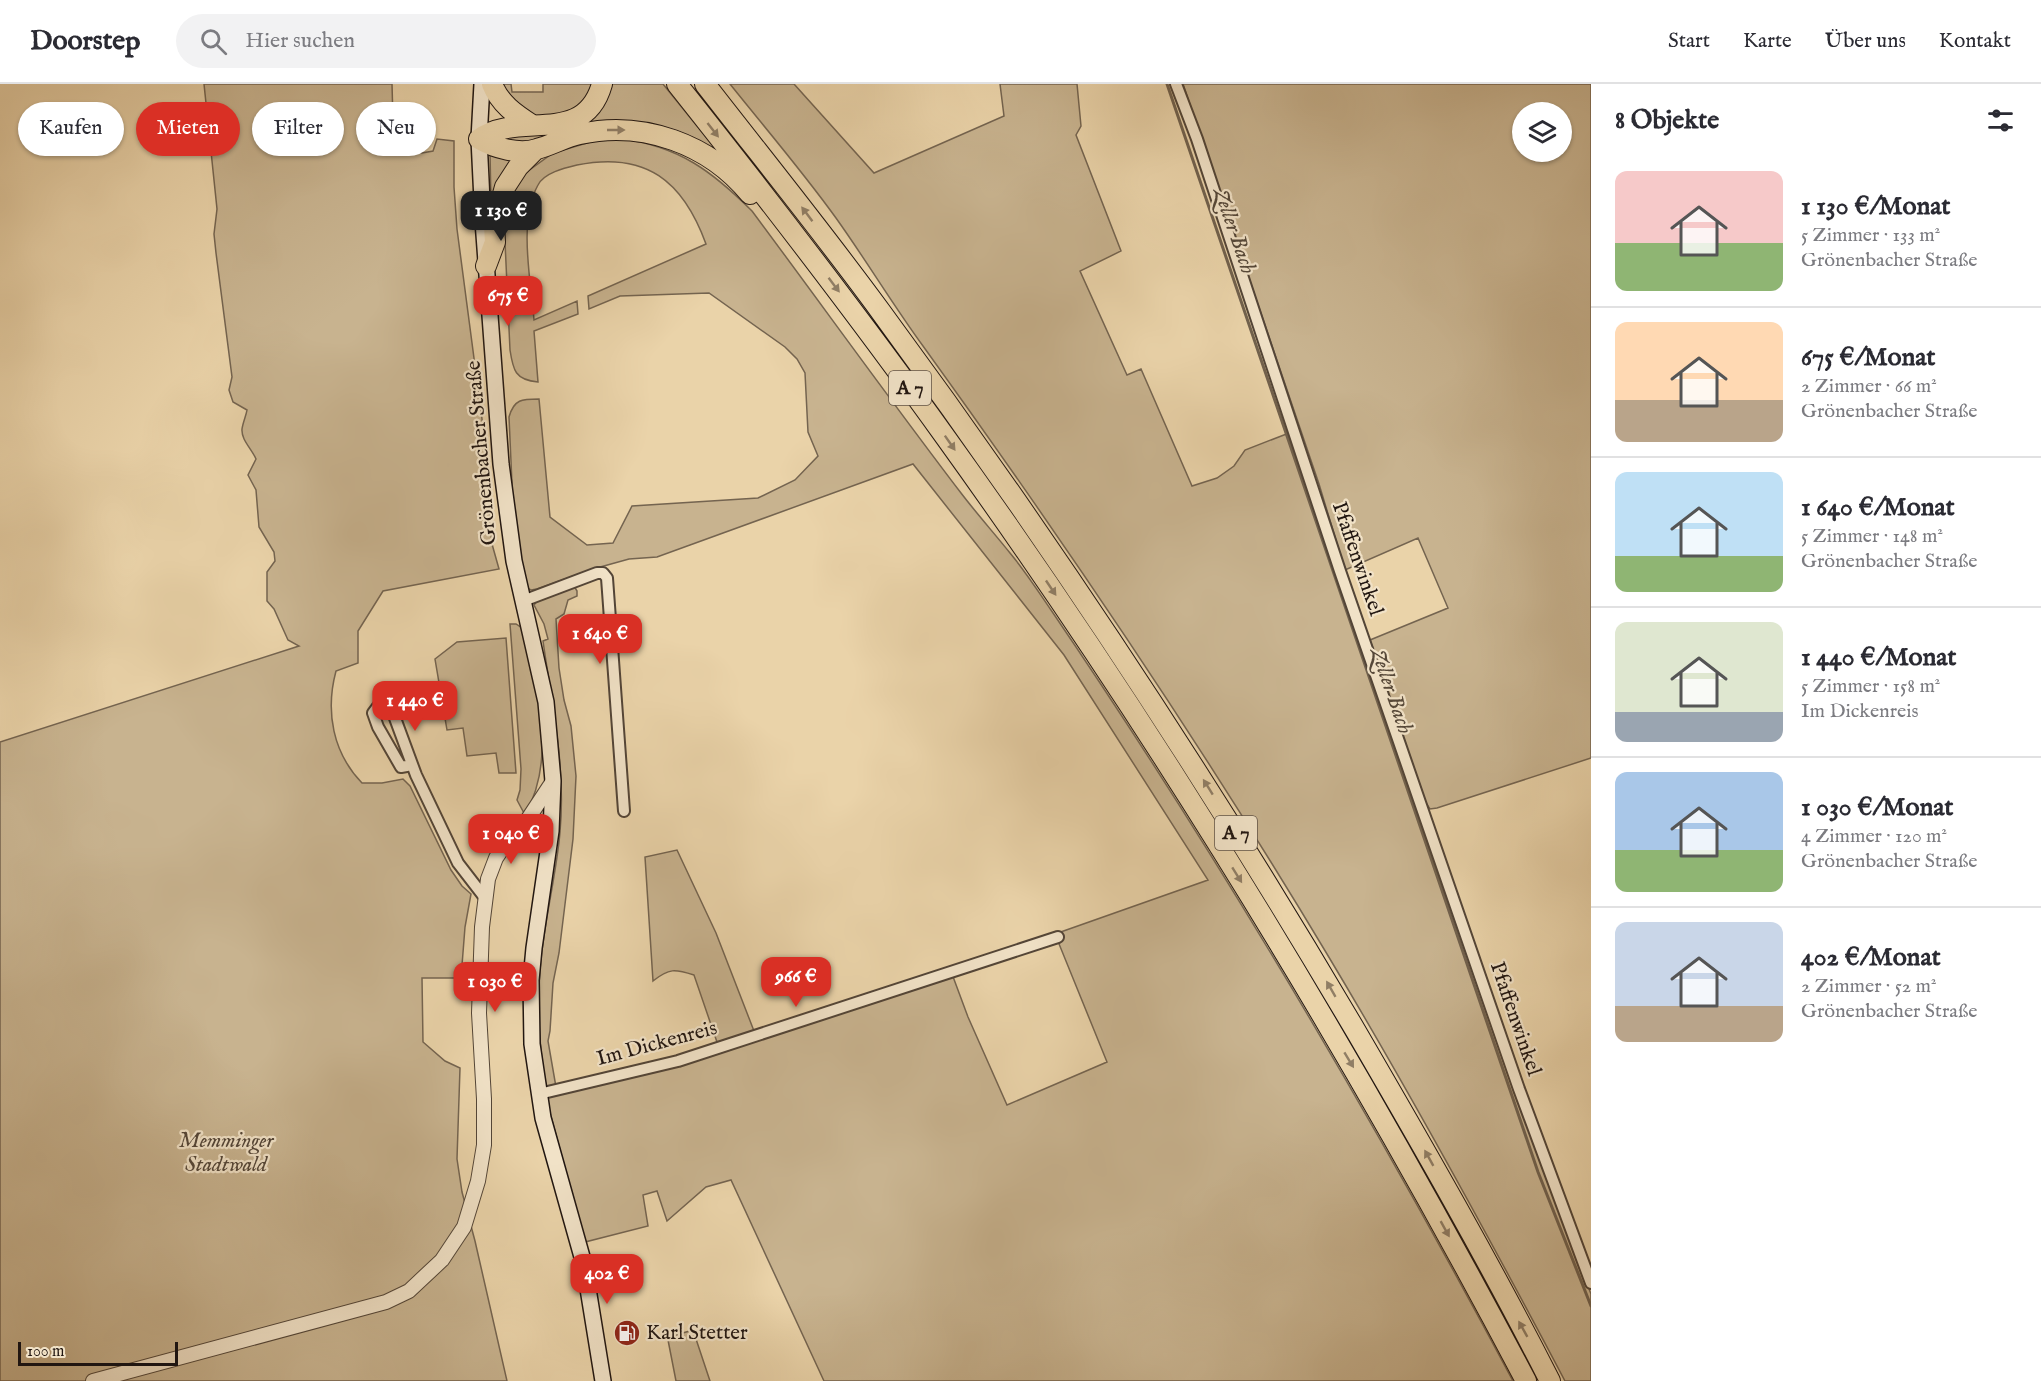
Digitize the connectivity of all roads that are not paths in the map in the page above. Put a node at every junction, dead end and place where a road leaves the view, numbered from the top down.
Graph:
1 (482, 84) edge
2 (492, 84) edge
3 (602, 84) edge
4 (677, 84) edge
5 (705, 84) edge
6 (719, 84) edge
7 (1176, 84) edge
8 (736, 125) junction
9 (532, 126) junction
10 (479, 139) junction
11 (536, 150) junction
12 (800, 238) junction
13 (486, 266) junction
14 (523, 601) junction
15 (412, 765) junction
16 (553, 781) junction
17 (624, 811) dead end
18 (551, 831) junction
19 (516, 837) junction
20 (485, 898) junction
21 (1058, 937) dead end
22 (539, 1094) junction
23 (1591, 1283) edge
24 (93, 1381) edge
25 (603, 1381) edge
26 (1527, 1381) edge
27 (1550, 1381) edge

1 - 10 main road, Grönenbacher Straße
2 - 9 highway
3 - 9 highway
4 -> 12 highway, A 7
5 - 8 highway, A 7
6 - 8 highway
7 - 23 street, Pfaffenwinkel
27 -> 8 highway, A 7
9 - 10 highway
10 - 11 highway, A 7
10 - 13 main road, Grönenbacher Straße
11 -> 12 highway, A 7
11 - 13 highway
12 -> 26 highway, A 7
13 - 14 main road, Grönenbacher Straße
14 - 16 main road, Grönenbacher Straße
14 - 17 street
15 - 15 street
15 - 20 street
16 - 18 main road, Grönenbacher Straße
16 - 19 street
18 - 19 main road
18 - 22 main road, Grönenbacher Straße
19 - 20 street
20 - 24 street
21 - 22 street, Im Dickenreis
22 - 25 main road, Grönenbacher Straße

